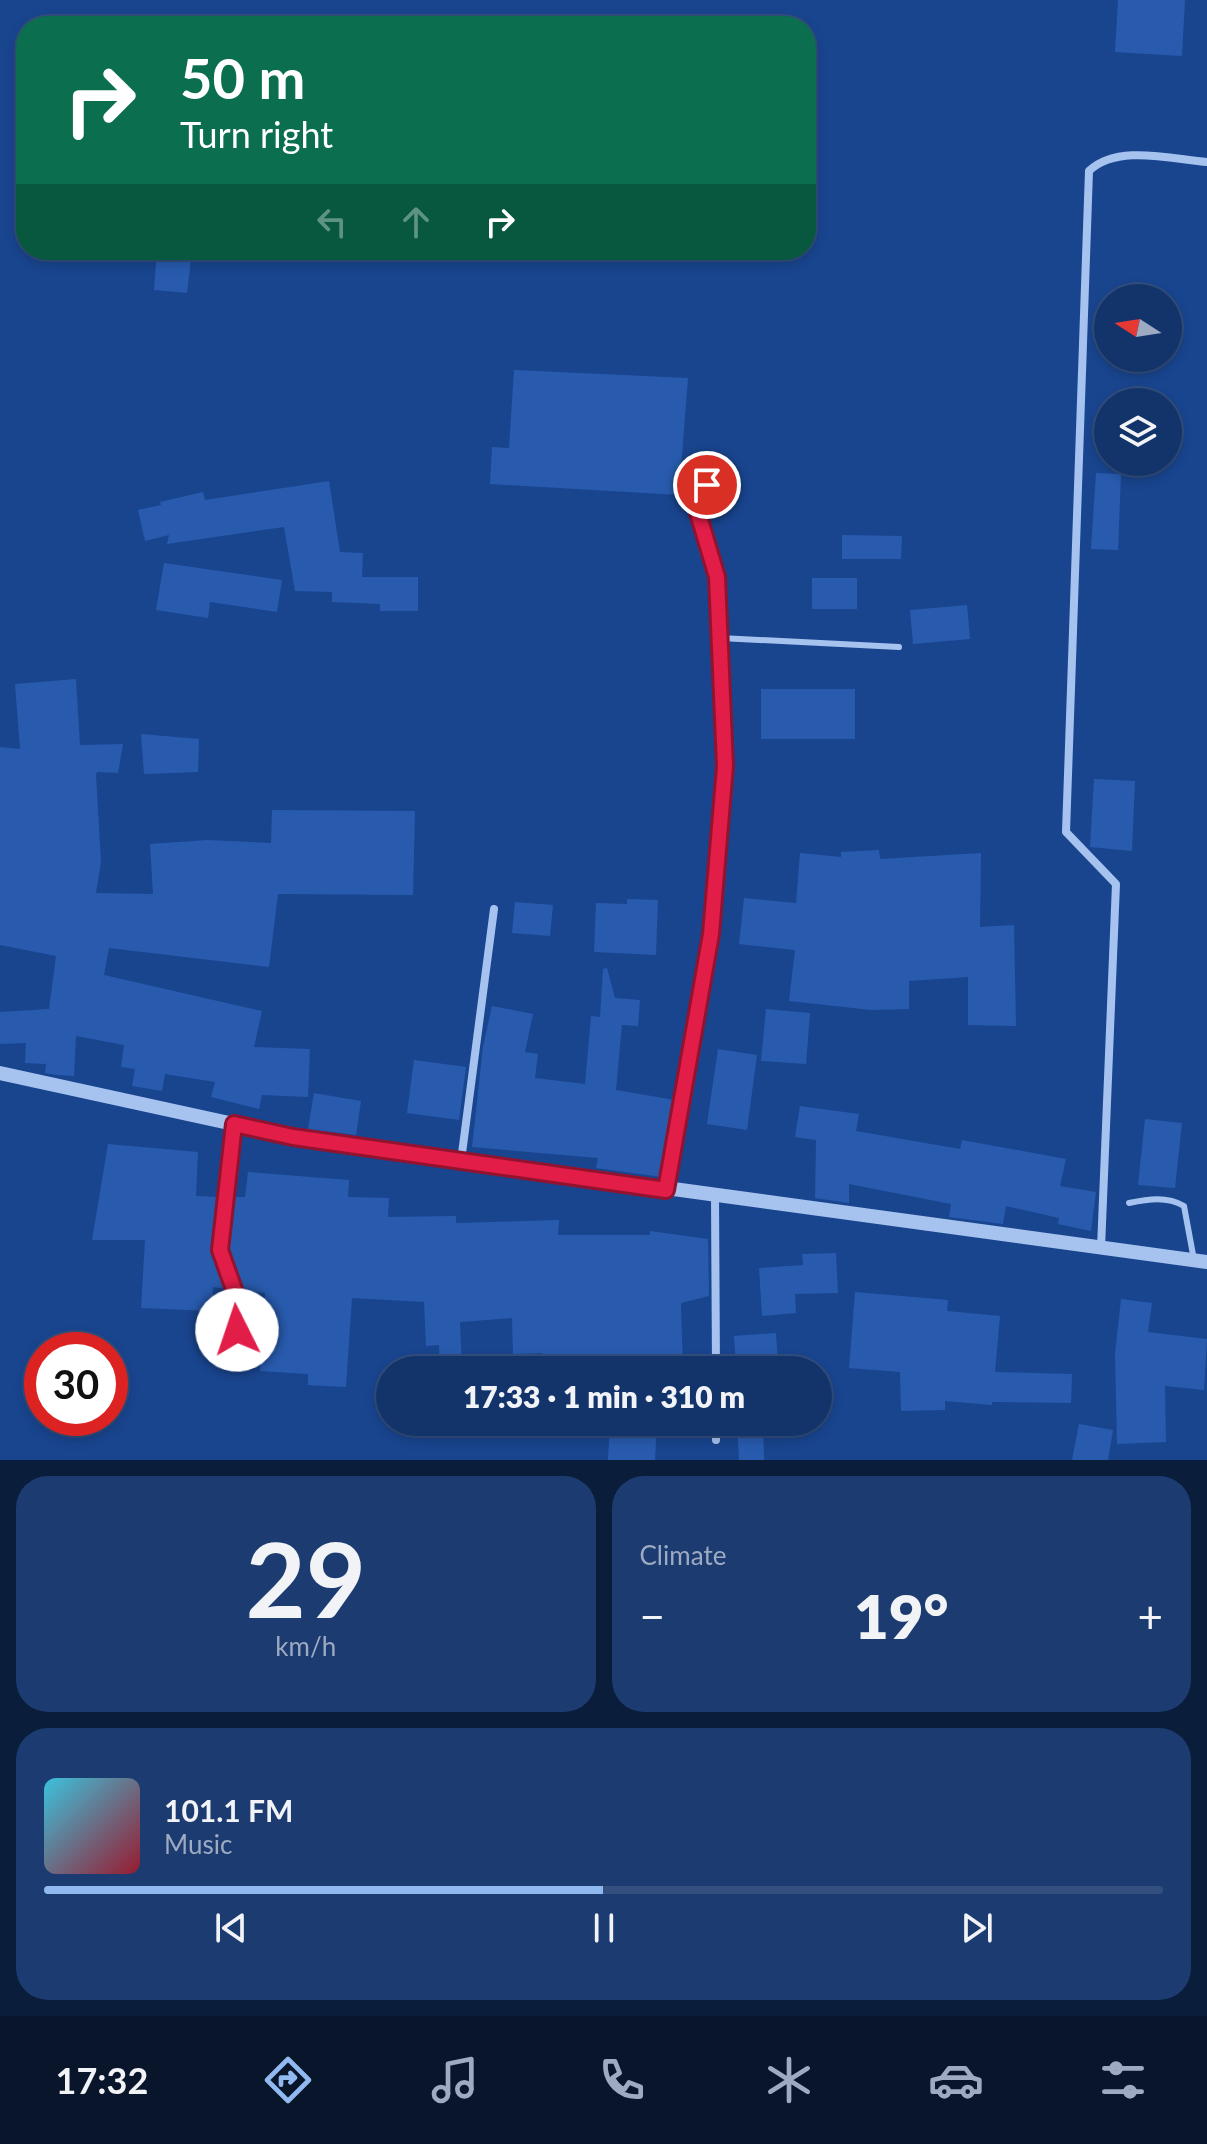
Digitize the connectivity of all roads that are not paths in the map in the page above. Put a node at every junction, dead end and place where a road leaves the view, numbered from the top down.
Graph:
1 (1207, 162) edge
2 (707, 485) dead end
3 (720, 638) junction
4 (899, 647) dead end
5 (494, 909) dead end
6 (0, 1073) edge
7 (234, 1124) junction
8 (461, 1161) junction
9 (666, 1190) junction
10 (715, 1196) junction
11 (1129, 1203) dead end
12 (1101, 1248) junction
13 (1200, 1261) edge
14 (237, 1330) dead end
15 (716, 1356) edge
16 (716, 1436) edge
17 (716, 1440) dead end

1 - 12 street
2 - 3 street
3 - 4 lane
3 - 9 street
5 - 8 street
6 - 7 street
7 - 8 street
7 - 14 street
8 - 9 street
9 - 10 street
10 - 12 street
10 - 15 street
11 - 13 lane
12 - 13 street
16 - 17 street

